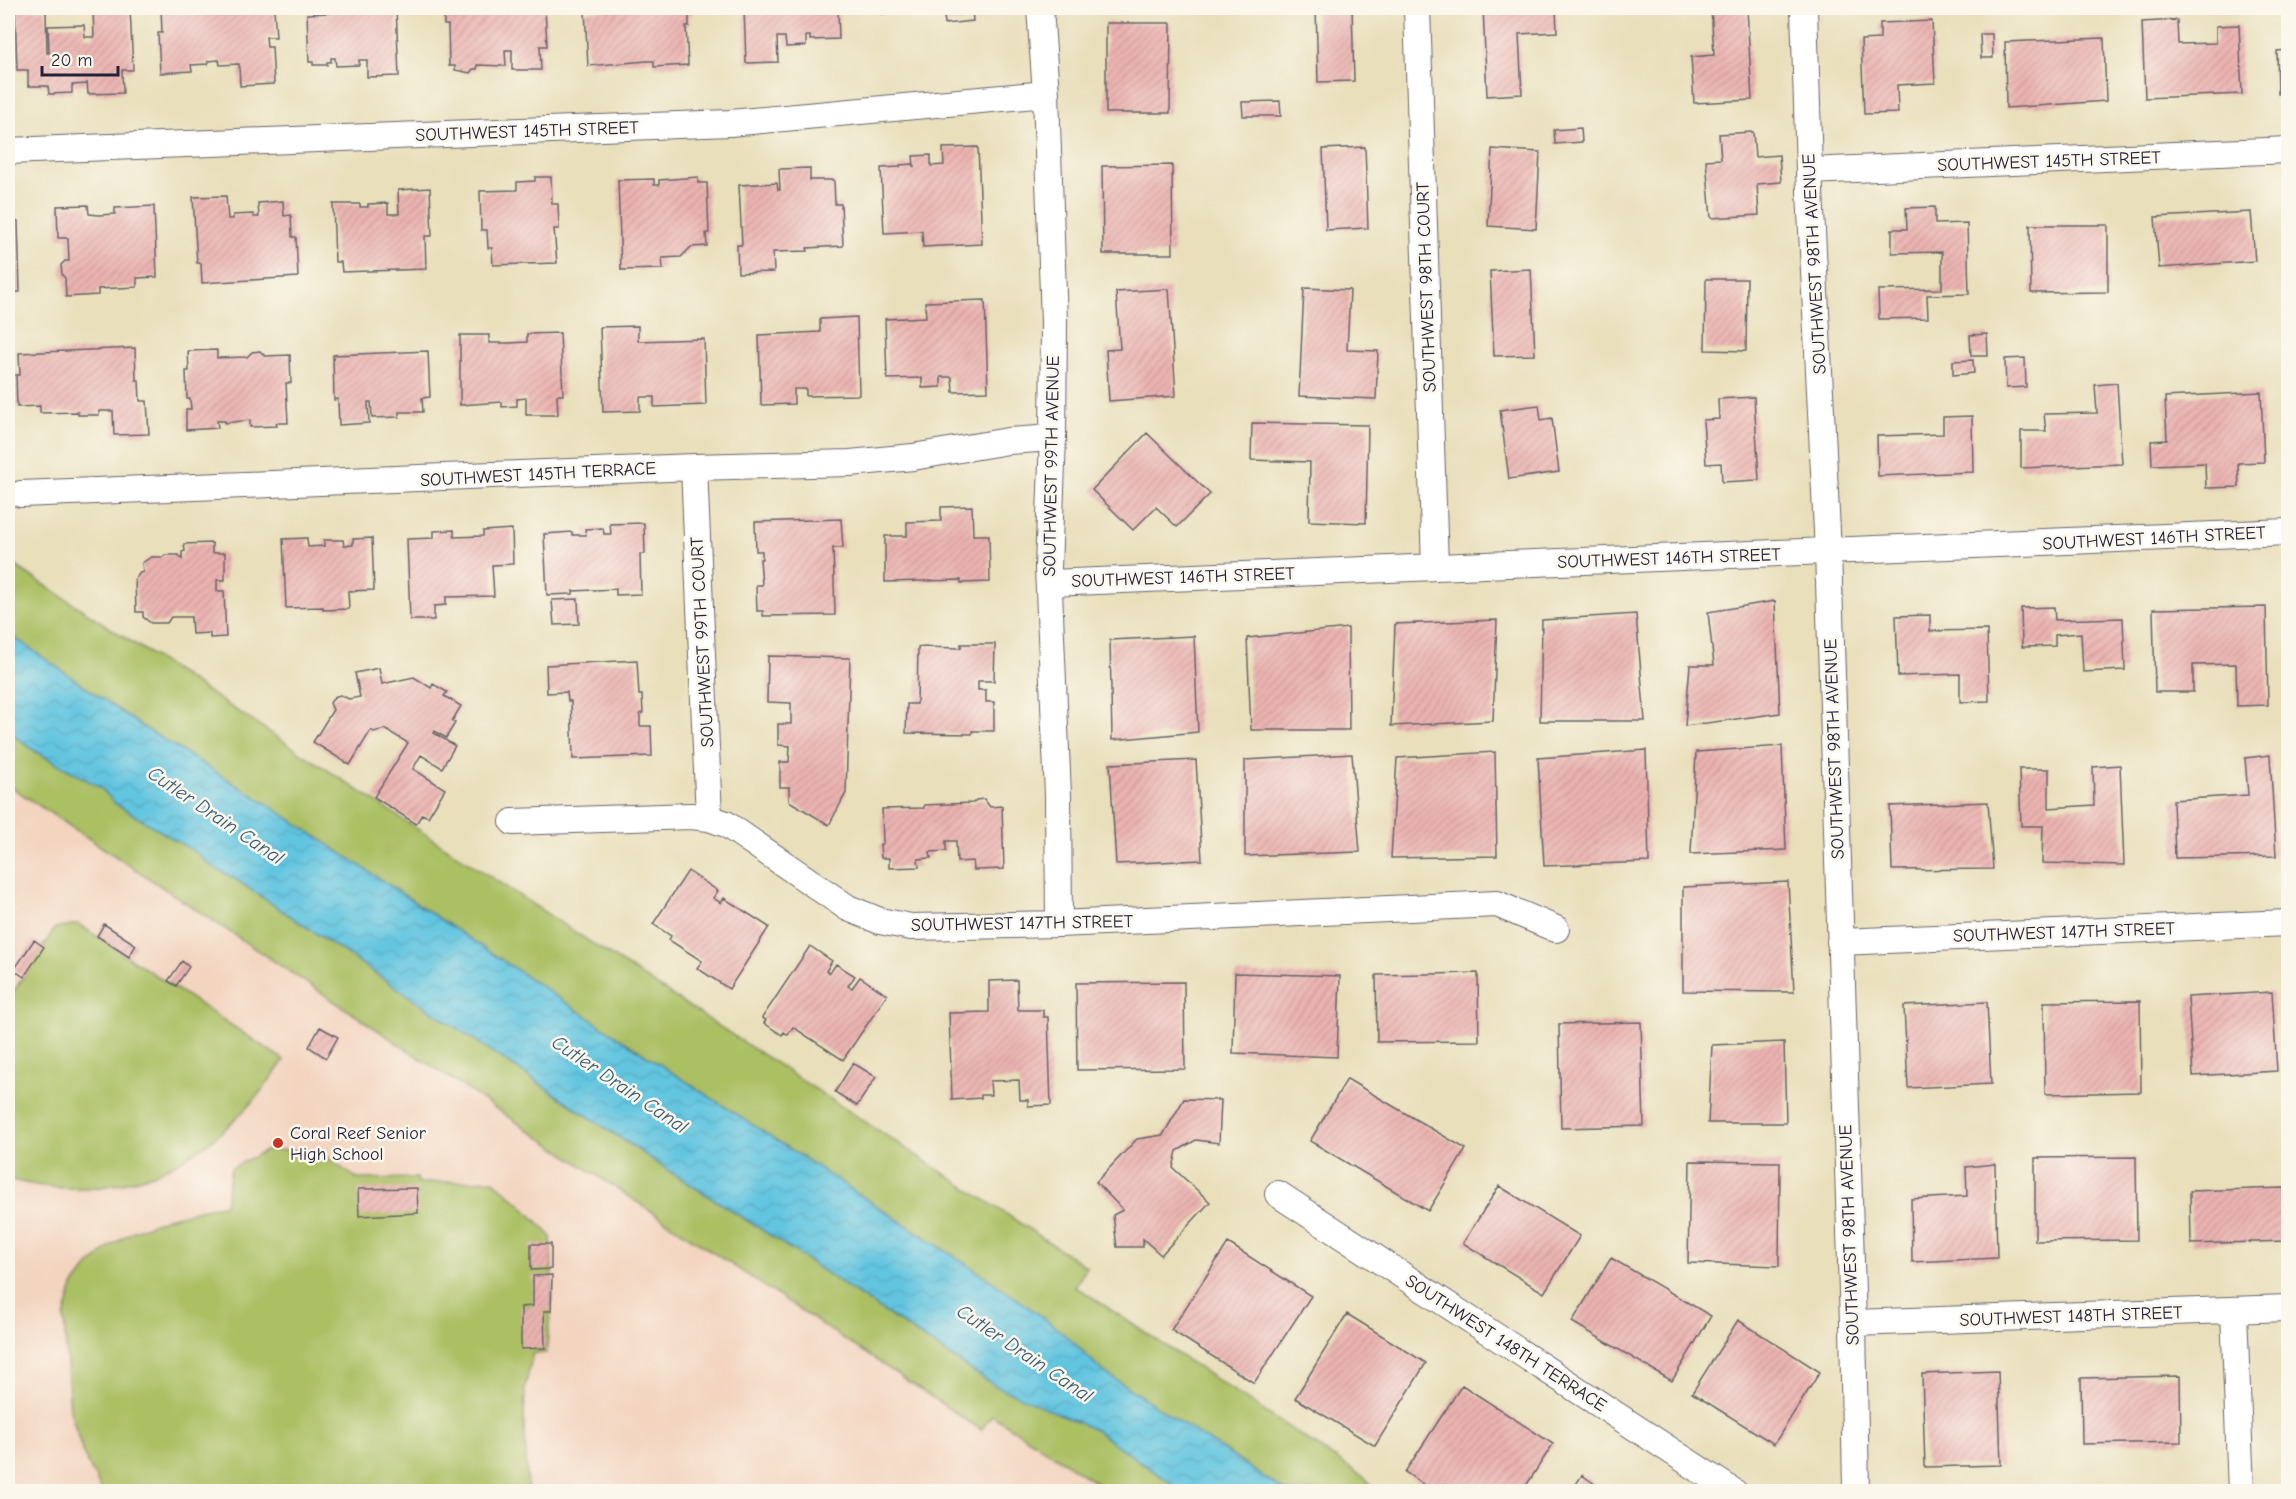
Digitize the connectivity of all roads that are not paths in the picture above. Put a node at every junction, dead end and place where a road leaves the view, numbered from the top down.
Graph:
1 (1040, 8) edge
2 (1417, 8) edge
3 (1804, 8) edge
4 (1046, 94) junction
5 (2289, 150) edge
6 (8, 152) edge
7 (1809, 171) junction
8 (1053, 438) junction
9 (694, 467) junction
10 (21, 494) dead end
11 (2289, 532) edge
12 (1828, 552) junction
13 (1435, 567) junction
14 (1049, 582) junction
15 (709, 818) junction
16 (513, 822) dead end
17 (2289, 923) edge
18 (1059, 924) junction
19 (1556, 929) dead end
20 (1840, 942) junction
21 (1278, 1194) dead end
22 (2289, 1308) edge
23 (2234, 1311) junction
24 (1852, 1323) junction
25 (1734, 1491) edge
26 (1856, 1491) edge
27 (2241, 1491) edge

1 - 4 street, SOUTHWEST 99TH AVENUE
2 - 13 street, SOUTHWEST 98TH COURT
3 - 7 street, SOUTHWEST 98TH AVENUE
4 - 6 street, SOUTHWEST 145TH STREET
4 - 8 street, SOUTHWEST 99TH AVENUE
5 - 7 street, SOUTHWEST 145TH STREET
7 - 12 street, SOUTHWEST 98TH AVENUE
8 - 9 street, SOUTHWEST 145TH TERRACE
8 - 14 street, SOUTHWEST 99TH AVENUE
9 - 10 street, SOUTHWEST 145TH TERRACE
9 - 15 street, SOUTHWEST 99TH COURT
11 - 12 street, SOUTHWEST 146TH STREET
12 - 13 street, SOUTHWEST 146TH STREET
12 - 20 street, SOUTHWEST 98TH AVENUE
13 - 14 street, SOUTHWEST 146TH STREET
14 - 18 street, SOUTHWEST 99TH AVENUE
15 - 16 street, SOUTHWEST 147TH STREET
15 - 18 street, SOUTHWEST 147TH STREET
17 - 20 street, SOUTHWEST 147TH STREET
18 - 19 street, SOUTHWEST 147TH STREET
20 - 24 street, SOUTHWEST 98TH AVENUE
21 - 25 street, SOUTHWEST 148TH TERRACE
22 - 23 street, SOUTHWEST 148TH STREET
23 - 24 street, SOUTHWEST 148TH STREET
23 - 27 street
24 - 26 street, SOUTHWEST 98TH AVENUE

